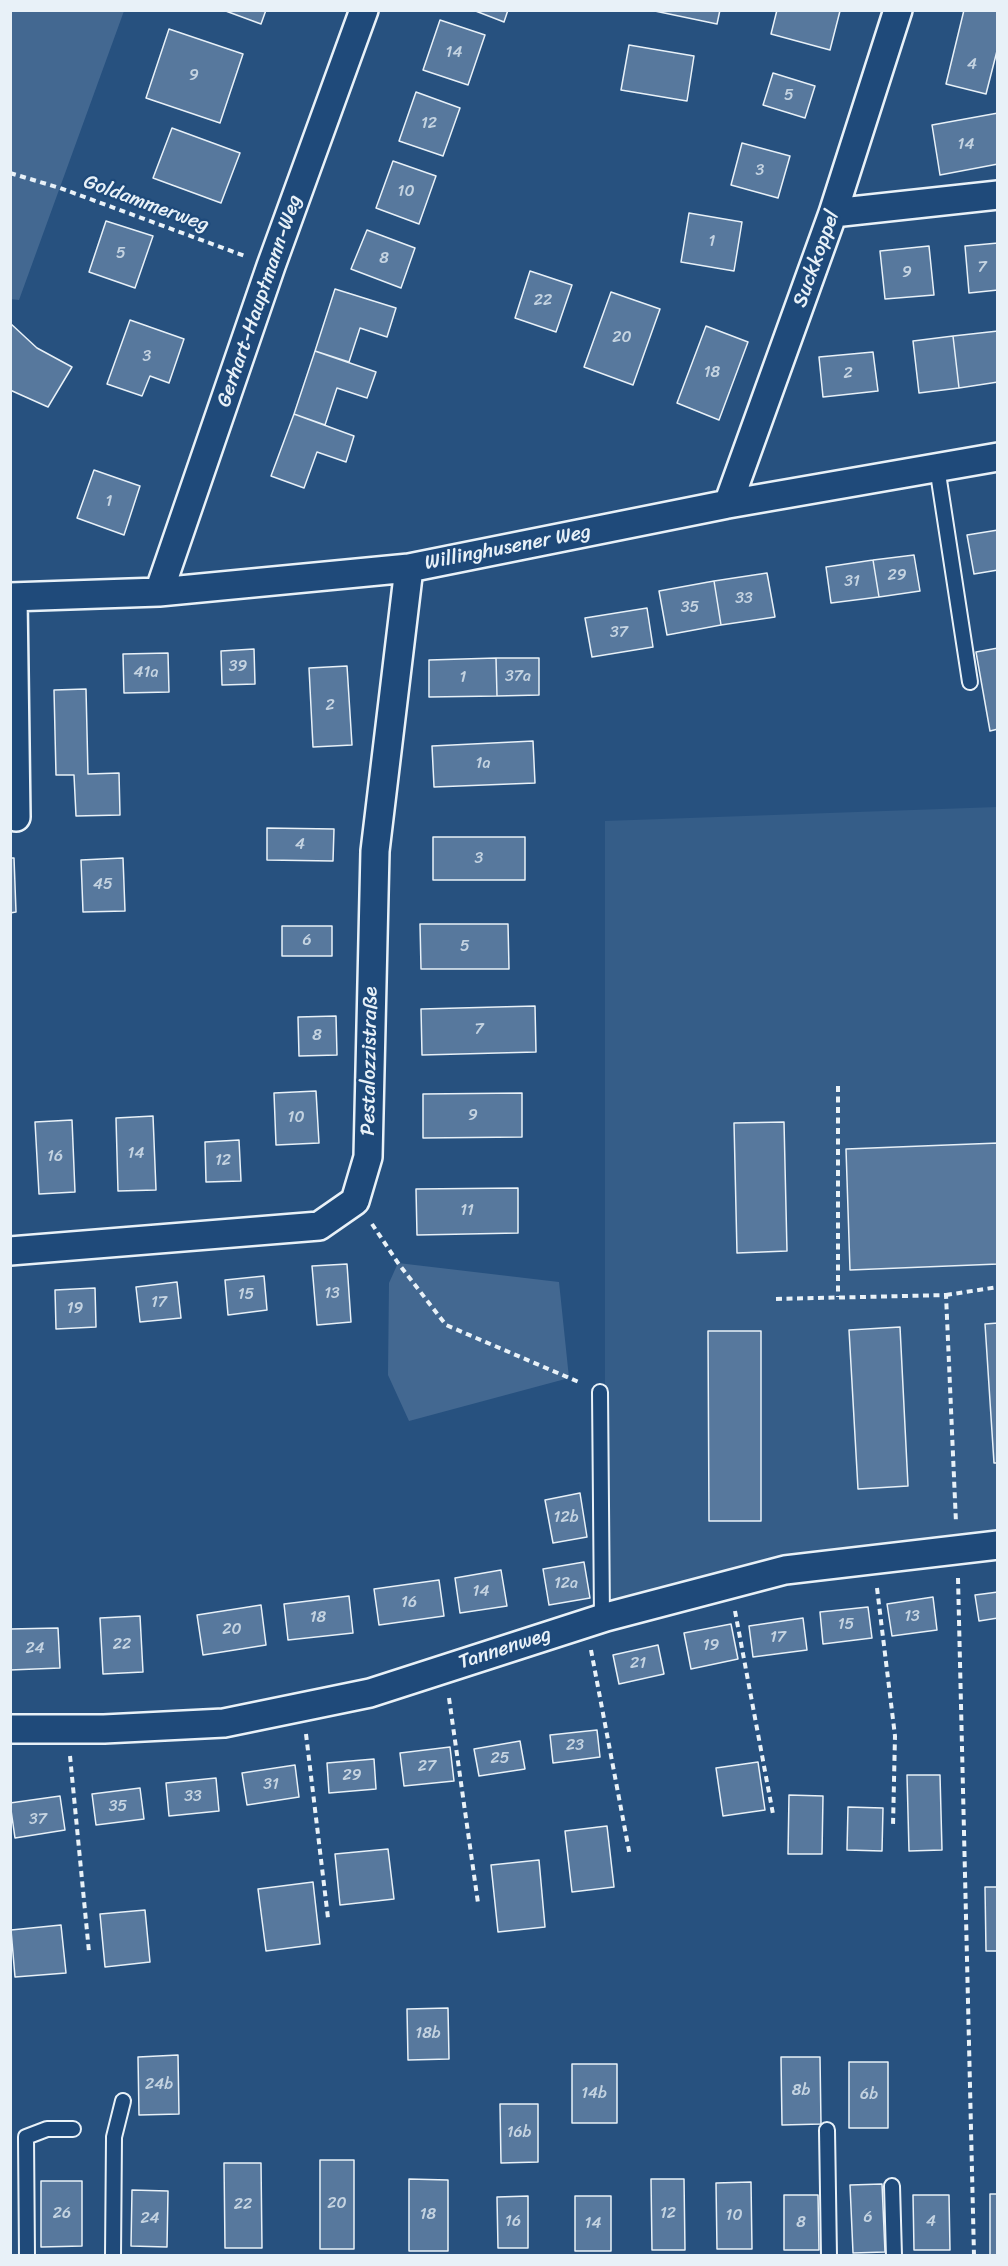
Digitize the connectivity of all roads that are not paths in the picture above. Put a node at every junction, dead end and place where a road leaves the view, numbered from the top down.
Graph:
1 (364, 10) edge
2 (898, 10) edge
3 (998, 195) edge
4 (833, 213) junction
5 (998, 457) edge
6 (937, 467) junction
7 (728, 504) junction
8 (409, 568) junction
9 (159, 592) junction
10 (12, 597) edge
11 (970, 682) dead end
12 (16, 817) dead end
13 (10, 1251) edge
14 (600, 1392) road end
15 (998, 1545) edge
16 (594, 1621) junction
17 (10, 1730) edge
18 (123, 2101) dead end
19 (73, 2129) dead end
20 (827, 2130) dead end
21 (892, 2186) dead end
22 (27, 2256) edge
23 (113, 2256) edge
24 (829, 2256) edge
25 (894, 2256) edge

1 - 9 street, Gerhart-Hauptmann-Weg
2 - 4 street, Suckkoppel
3 - 4 street
4 - 7 street, Suckkoppel
5 - 6 street, Willinghusener Weg
6 - 7 street, Willinghusener Weg
6 - 11 lane
7 - 8 street, Willinghusener Weg
8 - 9 street, Willinghusener Weg
8 - 13 street, Pestalozzistraße
9 - 10 street, Willinghusener Weg
10 - 12 street, Willinghusener Weg
14 - 16 lane
15 - 16 street, Tannenweg
16 - 17 street, Tannenweg
18 - 23 lane
19 - 22 lane
20 - 24 lane
21 - 25 lane

